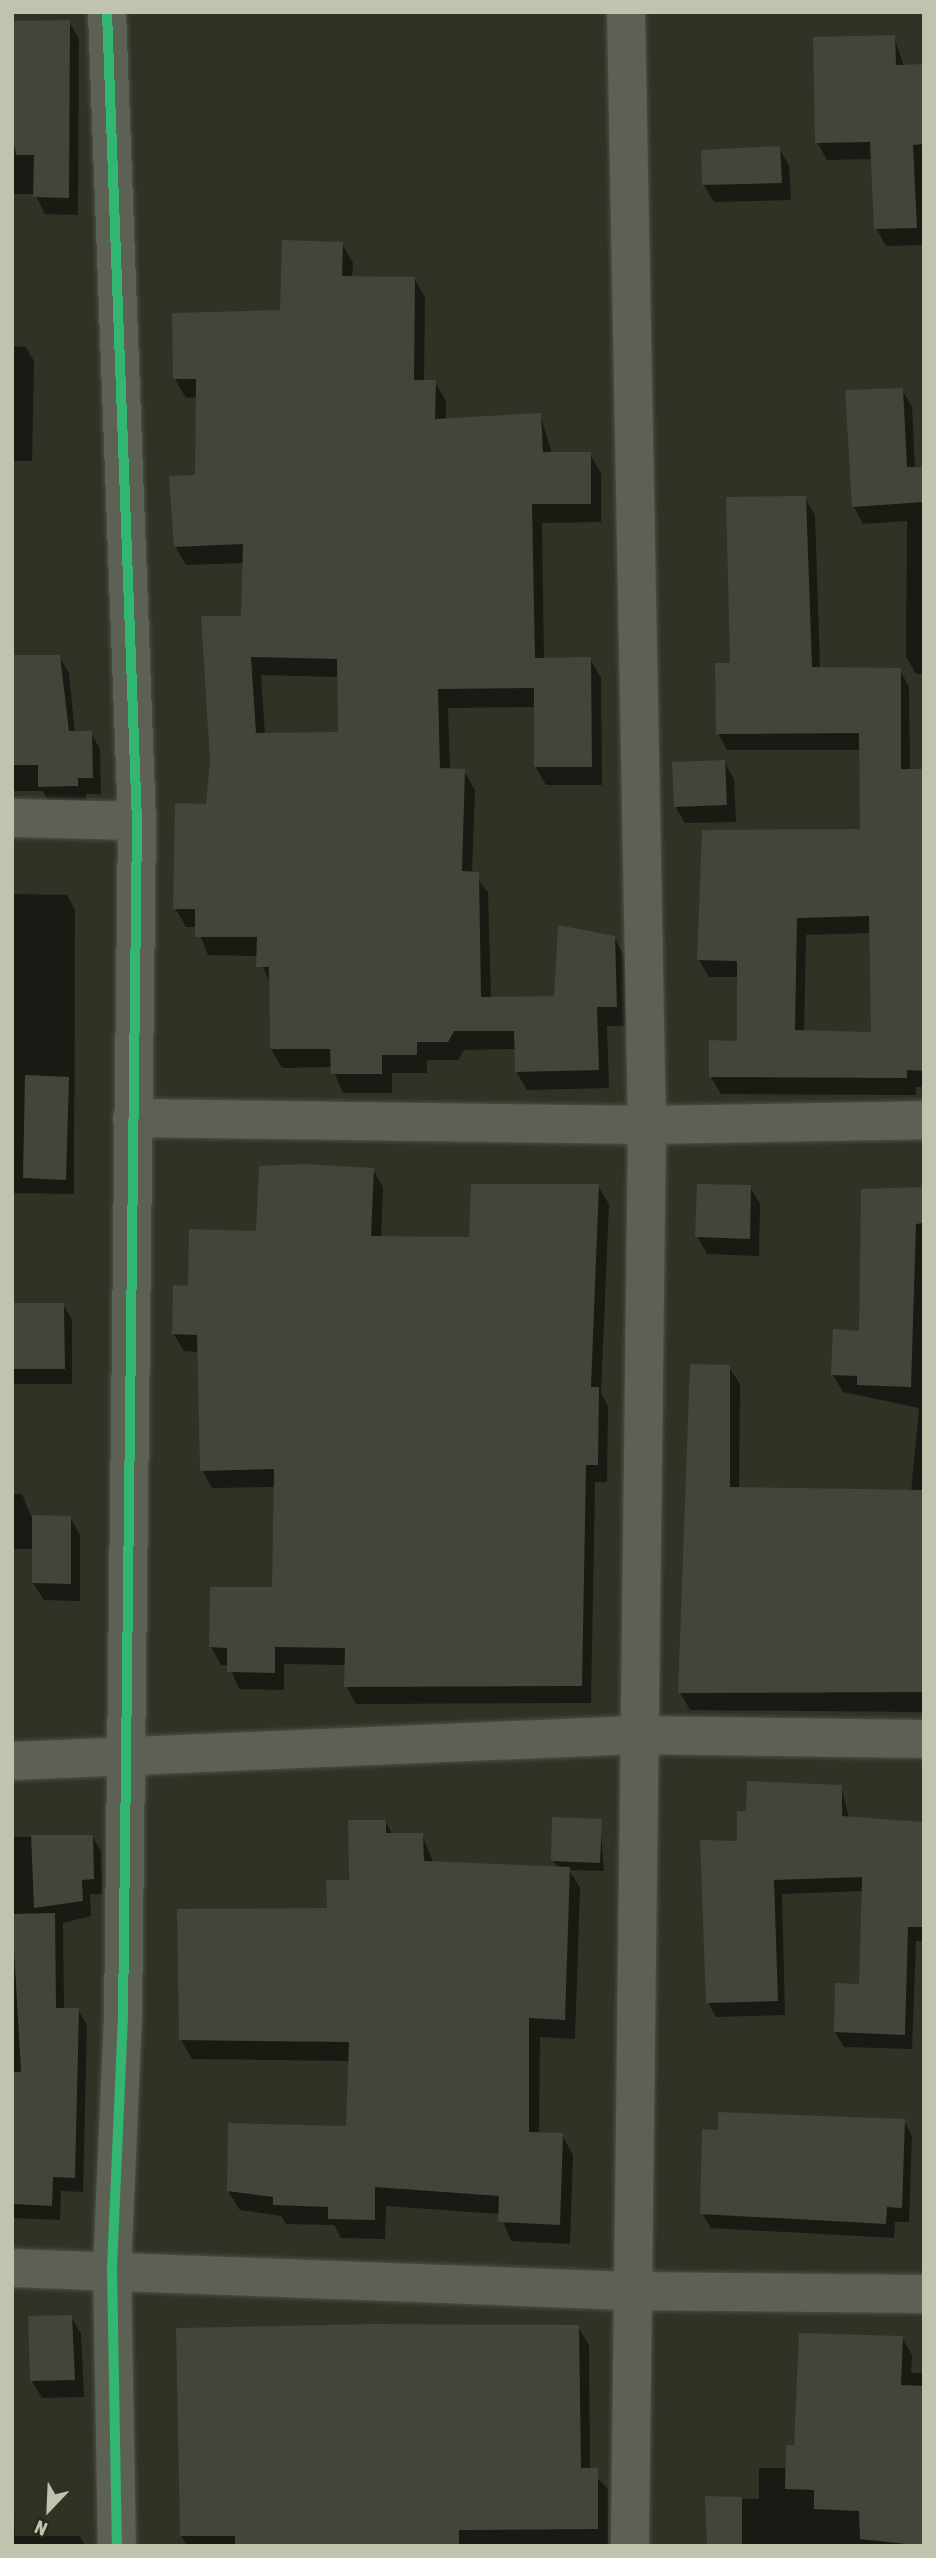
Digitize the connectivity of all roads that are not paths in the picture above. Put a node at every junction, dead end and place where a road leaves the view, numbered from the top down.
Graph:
1 (107, 12) edge
2 (626, 12) edge
3 (12, 818) edge
4 (137, 821) junction
5 (132, 1118) junction
6 (924, 1119) edge
7 (647, 1125) junction
8 (637, 1735) junction
9 (924, 1739) edge
10 (127, 1758) junction
11 (12, 1761) edge
12 (113, 2267) junction
13 (12, 2268) edge
14 (629, 2291) junction
15 (924, 2294) edge
16 (117, 2546) edge
17 (630, 2546) edge

1 - 4 street
2 - 7 street
3 - 4 street
4 - 5 street
5 - 7 street
5 - 10 street
6 - 7 street
7 - 8 street
8 - 9 street
8 - 10 street
8 - 14 street
10 - 11 street
10 - 12 street
12 - 13 street
12 - 14 street
12 - 16 street
14 - 15 street
14 - 17 street

